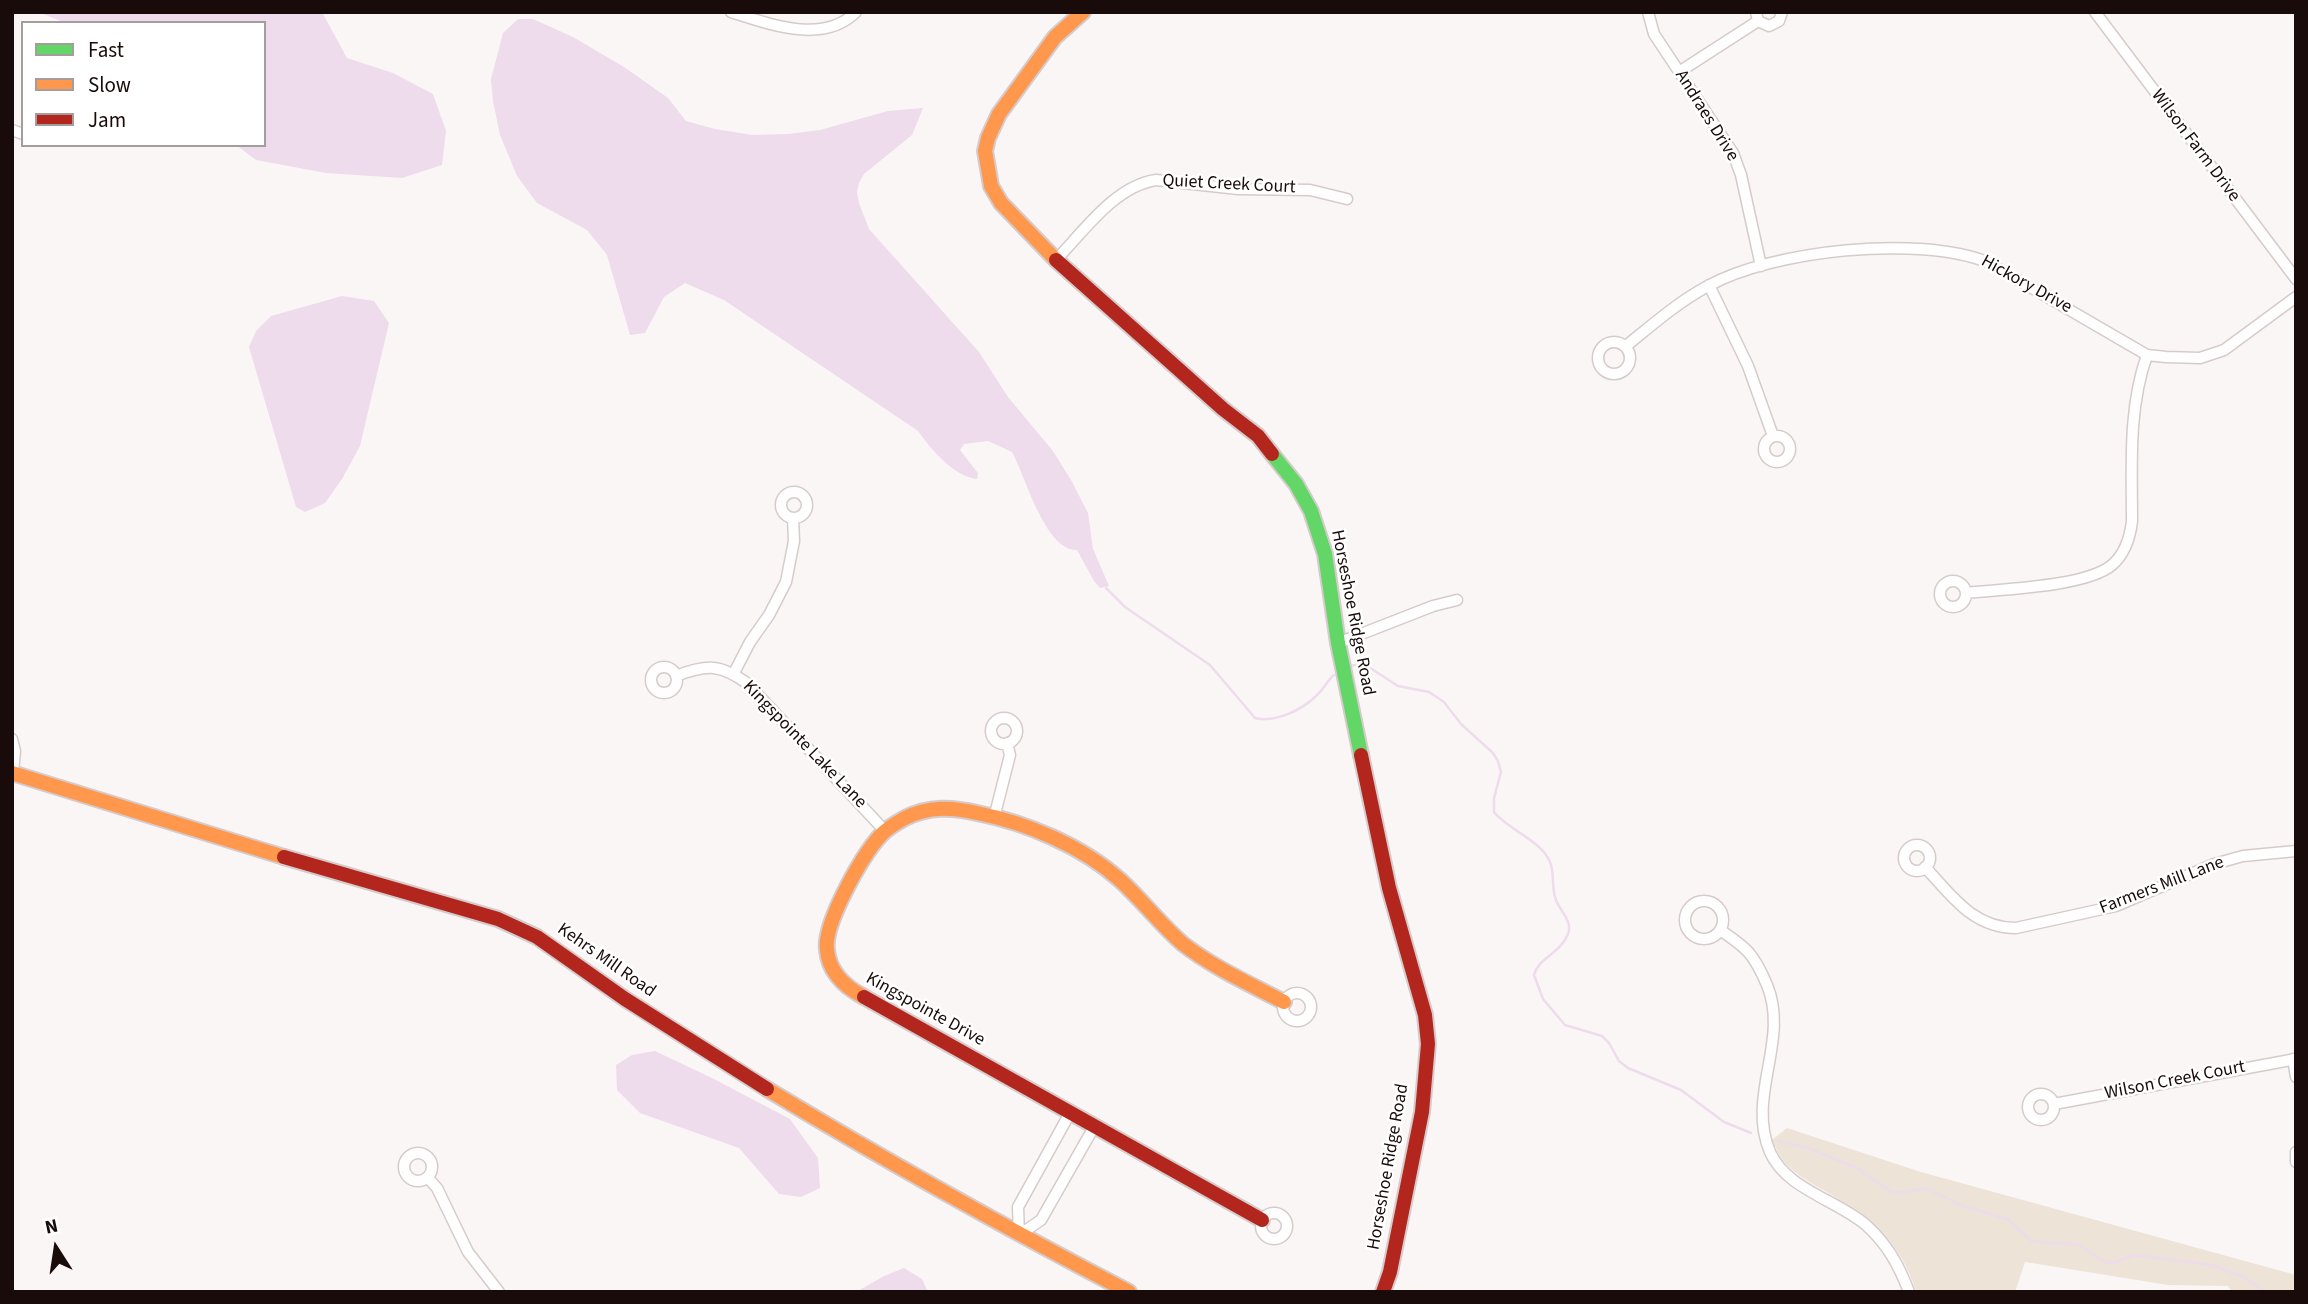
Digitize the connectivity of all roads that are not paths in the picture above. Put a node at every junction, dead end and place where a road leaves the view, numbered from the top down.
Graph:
1 (731, 12) edge
2 (856, 12) edge
3 (1083, 12) edge
4 (1648, 12) edge
5 (1782, 12) edge
6 (2095, 12) edge
7 (1757, 17) edge
8 (1679, 72) junction
9 (1348, 199) dead end
10 (1056, 260) junction
11 (1761, 266) junction
12 (2296, 279) edge
13 (1709, 285) junction
14 (2296, 296) edge
15 (1626, 346) dead end
16 (2147, 355) junction
17 (1773, 436) dead end
18 (793, 517) dead end
19 (1966, 593) dead end
20 (1457, 600) dead end
21 (1338, 643) junction
22 (734, 673) junction
23 (676, 676) dead end
24 (12, 739) edge
25 (1007, 743) dead end
26 (13, 773) edge
27 (994, 818) junction
28 (886, 831) junction
29 (2296, 851) edge
30 (1926, 867) dead end
31 (1720, 930) dead end
32 (1284, 1002) dead end
33 (2295, 1059) edge
34 (2296, 1077) edge
35 (2054, 1104) dead end
36 (1070, 1113) junction
37 (1094, 1127) junction
38 (2296, 1152) edge
39 (2296, 1162) edge
40 (428, 1178) dead end
41 (1262, 1220) dead end
42 (1019, 1235) junction
43 (499, 1292) edge
44 (1129, 1292) edge
45 (1383, 1292) edge
46 (1909, 1292) edge

1 - 2 street
3 - 10 street, Horseshoe Ridge Road
4 - 8 street, Andraes Drive
5 - 7 street
6 - 12 street, Wilson Farm Drive
7 - 8 street
8 - 11 street, Andraes Drive
9 - 10 street, Quiet Creek Court
10 - 21 street, Horseshoe Ridge Road
11 - 13 street, Hickory Drive
11 - 16 street, Hickory Drive
13 - 15 street, Hickory Drive
13 - 17 street
14 - 16 street, Hickory Drive
16 - 19 street
18 - 22 street
20 - 21 street
21 - 45 street, Horseshoe Ridge Road
22 - 23 street, Kingspointe Lake Lane
22 - 28 street, Kingspointe Lake Lane
24 - 26 street
25 - 27 street
26 - 42 street, Kehrs Mill Road
27 - 28 street, Kingspointe Drive
27 - 32 street, Kingspointe Drive
28 - 36 street, Kingspointe Drive
29 - 30 street, Farmers Mill Lane
31 - 46 street
33 - 34 street
33 - 35 street, Wilson Creek Court
36 - 37 street, Kingspointe Drive
36 - 42 street
37 - 41 street, Kingspointe Drive
37 - 42 street
38 - 39 street
40 - 43 street
42 - 44 street, Kehrs Mill Road

